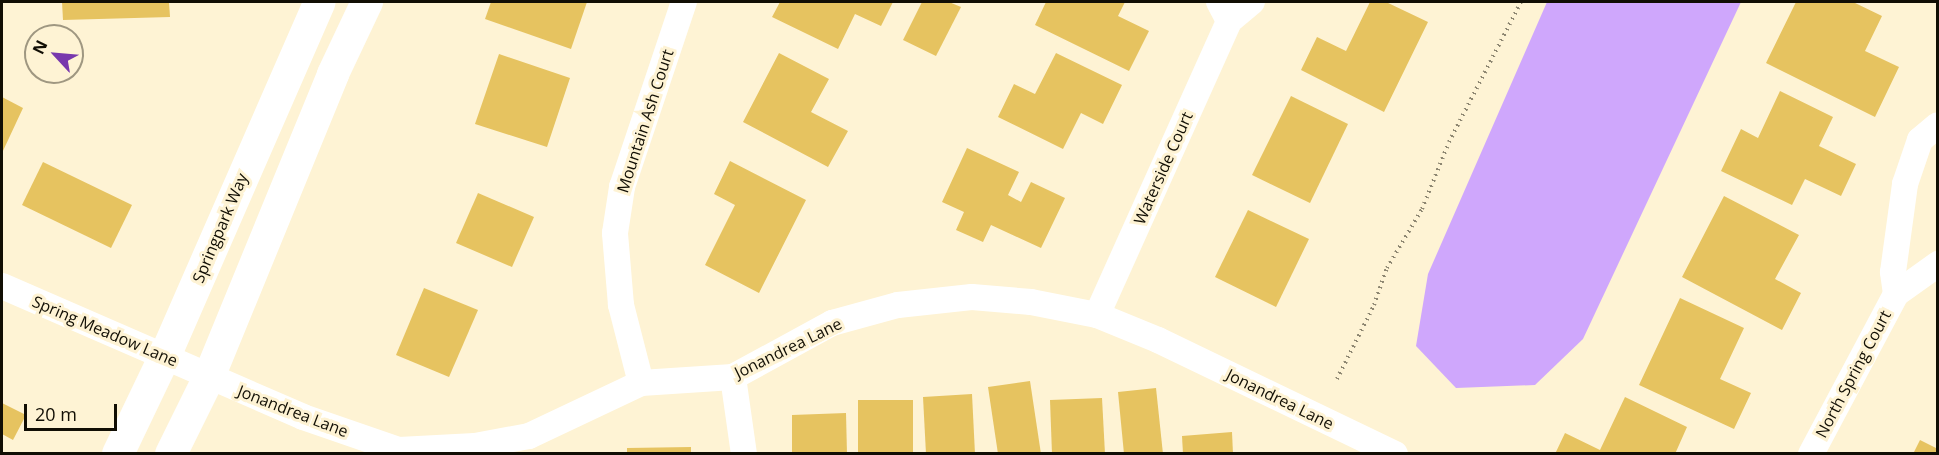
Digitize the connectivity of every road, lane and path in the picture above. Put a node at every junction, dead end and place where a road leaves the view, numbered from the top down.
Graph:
1 (320, 2) edge
2 (367, 2) edge
3 (684, 2) edge
4 (1252, 2) edge
5 (1521, 2) edge
6 (1224, 11) edge
7 (1938, 125) edge
8 (1938, 264) edge
9 (2, 286) edge
10 (1896, 294) junction
11 (1097, 315) junction
12 (165, 356) junction
13 (209, 377) junction
14 (733, 377) junction
15 (1337, 379) dead end
16 (641, 383) junction
17 (398, 452) edge
18 (118, 453) edge
19 (171, 453) edge
20 (744, 453) edge
21 (1395, 453) edge
22 (1811, 453) edge

1 - 12 street, Springpark Way
2 - 13 street
3 - 16 street, Mountain Ash Court
4 - 6 street, Waterside Court
5 - 15 path
6 - 11 street, Waterside Court
7 - 10 street, North Spring Court
8 - 10 street, North Spring Court
9 - 12 street, Spring Meadow Lane
10 - 22 street, North Spring Court
11 - 14 street, Jonandrea Lane
11 - 21 street, Jonandrea Lane
12 - 13 street, Spring Meadow Lane
12 - 18 street, Springpark Way
13 - 17 street, Jonandrea Lane
13 - 19 street
14 - 16 street, Jonandrea Lane
14 - 20 street
16 - 17 street, Jonandrea Lane

